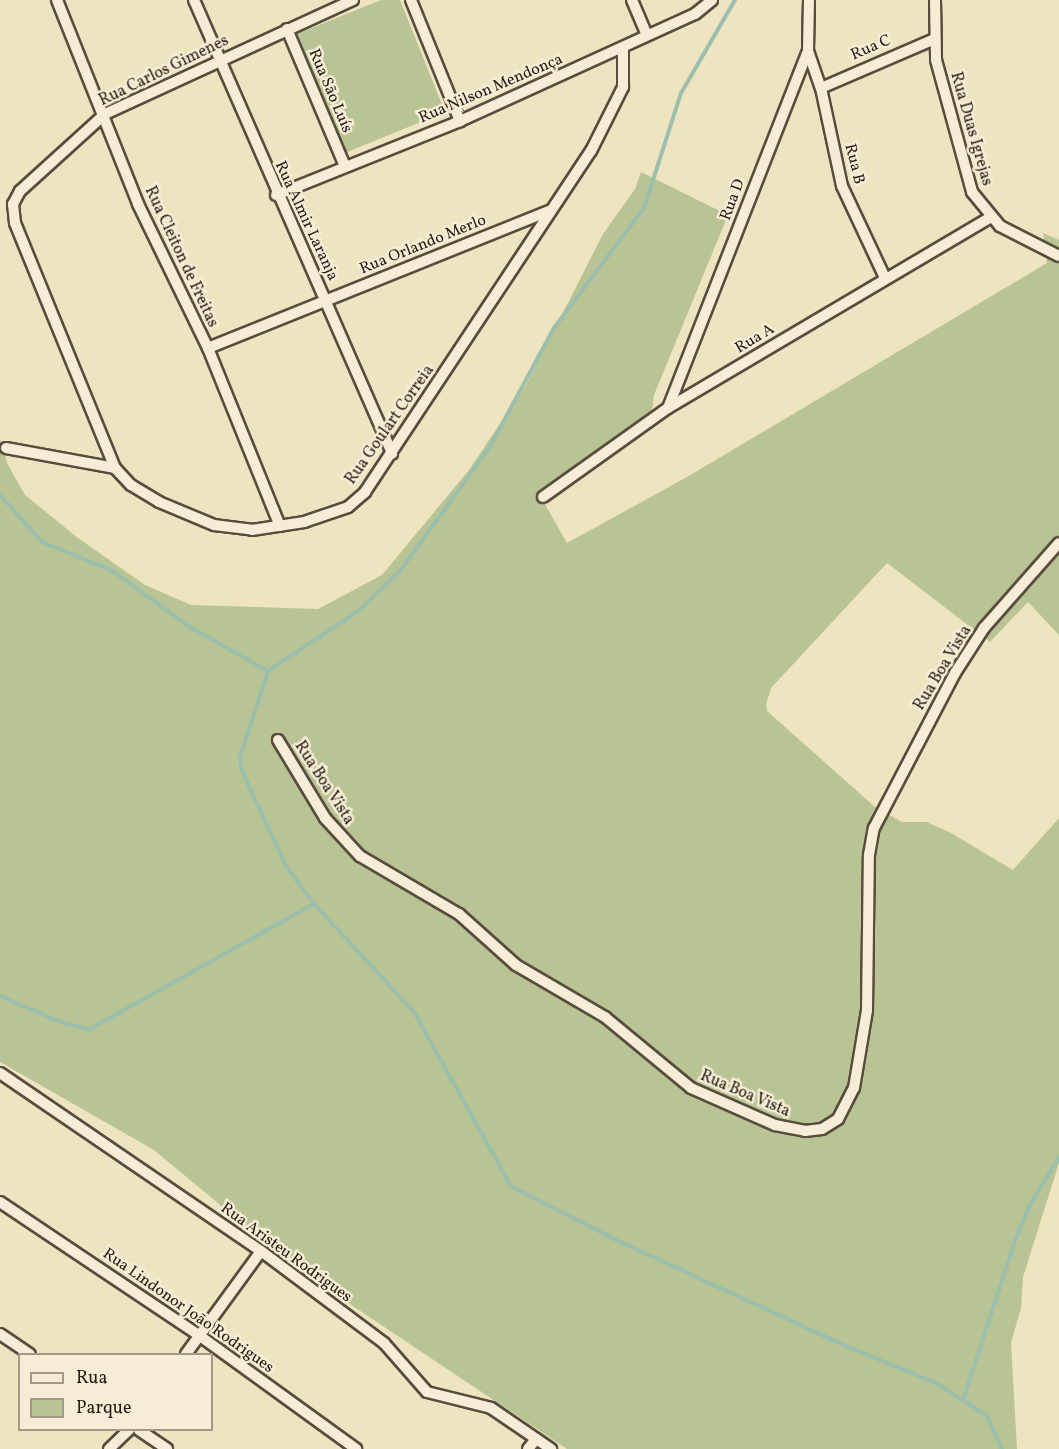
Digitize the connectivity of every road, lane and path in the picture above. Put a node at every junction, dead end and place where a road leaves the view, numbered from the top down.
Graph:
1 (57, 0) edge
2 (194, 0) edge
3 (411, 0) edge
4 (632, 0) edge
5 (712, 0) edge
6 (809, 0) edge
7 (935, 0) edge
8 (348, 1) edge
9 (287, 28) junction
10 (647, 35) junction
11 (934, 39) junction
12 (623, 48) junction
13 (808, 51) junction
14 (218, 60) junction
15 (821, 88) junction
16 (105, 114) junction
17 (460, 121) junction
18 (345, 166) junction
19 (276, 195) junction
20 (13, 204) joint
21 (549, 211) junction
22 (989, 218) junction
23 (1059, 256) edge
24 (885, 279) junction
25 (327, 300) junction
26 (208, 348) junction
27 (668, 408) junction
28 (6, 448) dead end
29 (392, 454) junction
30 (115, 468) junction
31 (543, 497) dead end
32 (280, 526) junction
33 (1059, 543) edge
34 (278, 740) dead end
35 (0, 1073) edge
36 (0, 1202) edge
37 (261, 1251) junction
38 (0, 1334) edge
39 (200, 1336) junction
40 (28, 1353) edge
41 (187, 1353) edge
42 (128, 1431) edge
43 (140, 1431) edge
44 (536, 1439) junction
45 (121, 1445) edge
46 (109, 1449) edge
47 (167, 1449) edge
48 (356, 1449) edge
49 (528, 1449) edge
50 (551, 1449) edge

1 - 16 street, Rua Cleiton de Freitas
2 - 14 street, Rua Almir Laranja
3 - 17 street
4 - 10 street
5 - 10 street, Rua Nilson Mendonça
6 - 13 street, Rua D
7 - 11 street, Rua Duas Igrejas
8 - 9 street, Rua Carlos Gimenes
9 - 14 street, Rua Carlos Gimenes
9 - 18 street, Rua São Luís
10 - 12 street, Rua Nilson Mendonça
11 - 15 street, Rua C
11 - 22 street, Rua Duas Igrejas
12 - 17 street, Rua Nilson Mendonça
12 - 21 street, Rua Goulart Correia
13 - 15 street, Rua B
13 - 27 street, Rua D
14 - 16 street, Rua Carlos Gimenes
14 - 19 street, Rua Almir Laranja
15 - 24 street, Rua B
16 - 20 street, Rua Carlos Gimenes
16 - 26 street, Rua Cleiton de Freitas
17 - 18 street, Rua Nilson Mendonça
18 - 19 street, Rua Nilson Mendonça
19 - 25 street, Rua Almir Laranja
20 - 30 street, Rua Goulart Correia
21 - 25 street, Rua Orlando Merlo
21 - 29 street, Rua Goulart Correia
22 - 23 street
22 - 24 street, Rua A
24 - 27 street, Rua A
25 - 26 street, Rua Orlando Merlo
25 - 29 street, Rua Almir Laranja
26 - 32 street, Rua Cleiton de Freitas
27 - 31 street, Rua A
28 - 30 street
29 - 32 street, Rua Goulart Correia
30 - 32 street, Rua Goulart Correia
33 - 34 street, Rua Boa Vista
35 - 37 street, Rua Aristeu Rodrigues
36 - 39 street, Rua Lindonor João Rodrigues
37 - 39 street
37 - 44 street, Rua Aristeu Rodrigues
38 - 40 street
39 - 41 street
39 - 48 street, Rua Lindonor João Rodrigues
42 - 45 street
43 - 47 street
44 - 49 street
44 - 50 street, Rua Aristeu Rodrigues
45 - 46 street

